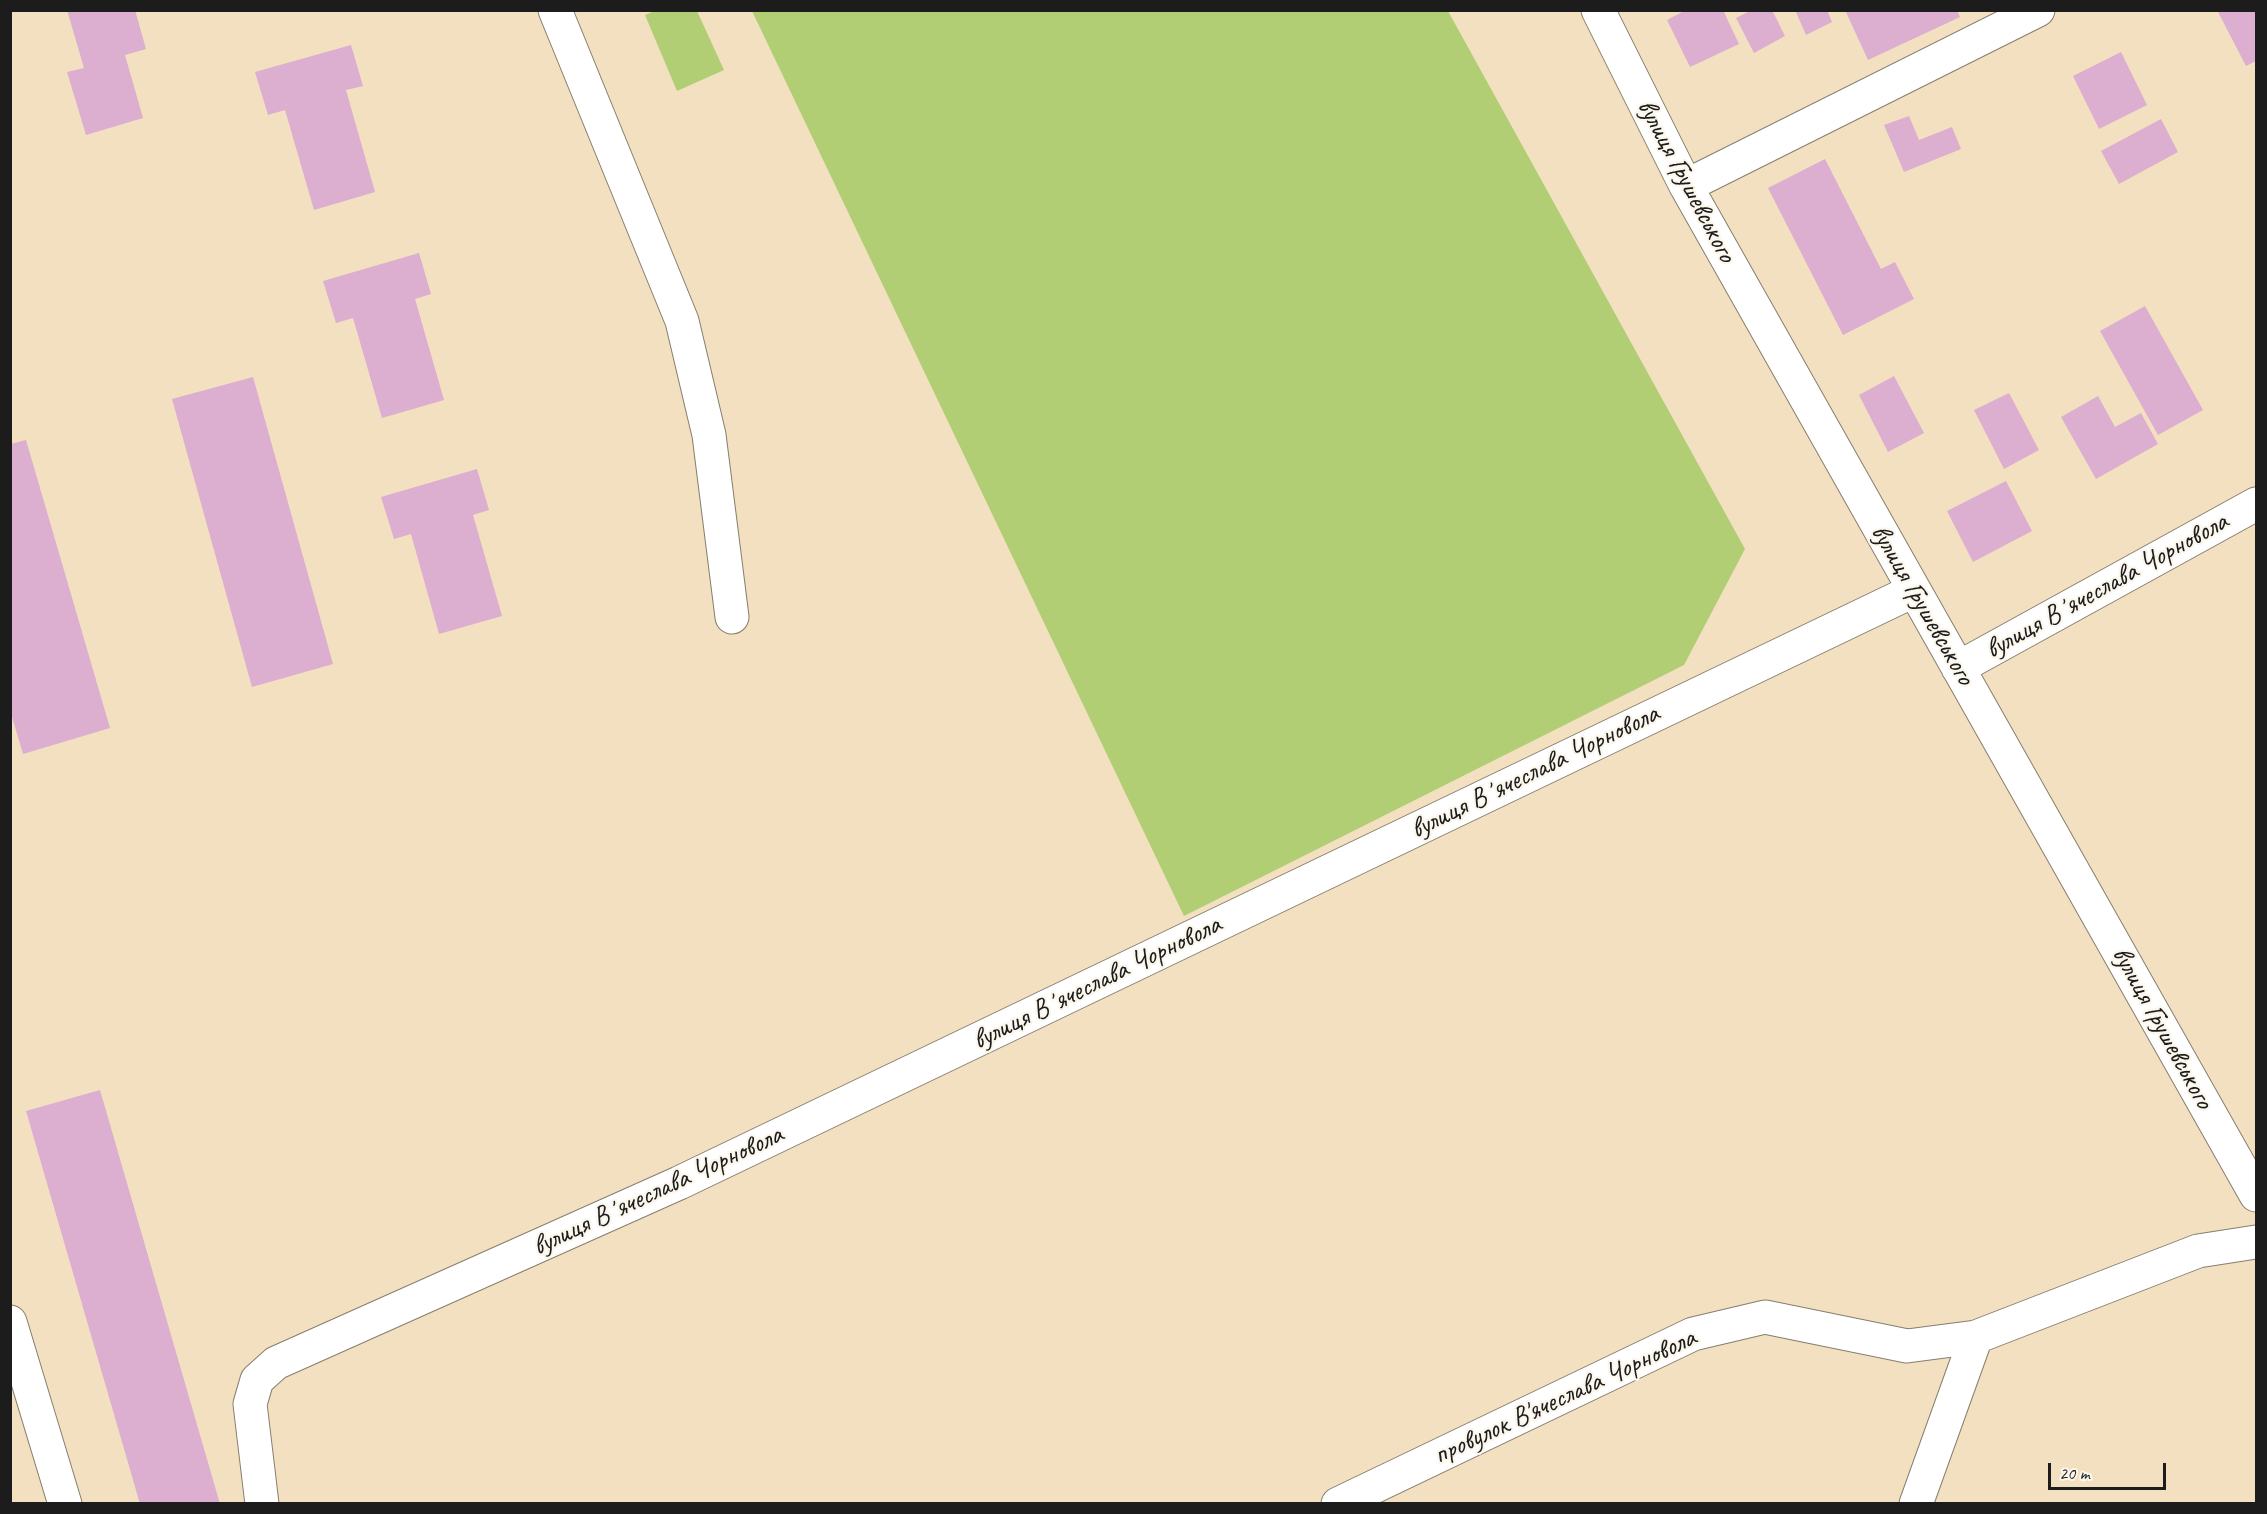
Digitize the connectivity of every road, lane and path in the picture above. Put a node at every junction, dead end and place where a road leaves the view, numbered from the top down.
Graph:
1 (555, 10) edge
2 (1598, 10) edge
3 (2038, 10) edge
4 (1686, 186) junction
5 (2256, 504) edge
6 (1913, 591) junction
7 (732, 617) dead end
8 (1958, 668) junction
9 (2256, 1195) edge
10 (2256, 1242) edge
11 (10, 1322) edge
12 (1976, 1337) junction
13 (65, 1503) edge
14 (262, 1503) edge
15 (1338, 1503) edge
16 (1917, 1503) edge

1 - 7 street
2 - 4 street, вулиця Грушевського
3 - 4 street
4 - 6 street, вулиця Грушевського
5 - 8 street, вулиця Вʼячеслава Чорновола
6 - 8 street, вулиця Грушевського
6 - 14 street, вулиця Вʼячеслава Чорновола
8 - 9 street, вулиця Грушевського
10 - 12 street, провулок В'ячеслава Чорновола
11 - 13 street
12 - 15 street, провулок В'ячеслава Чорновола
12 - 16 street

